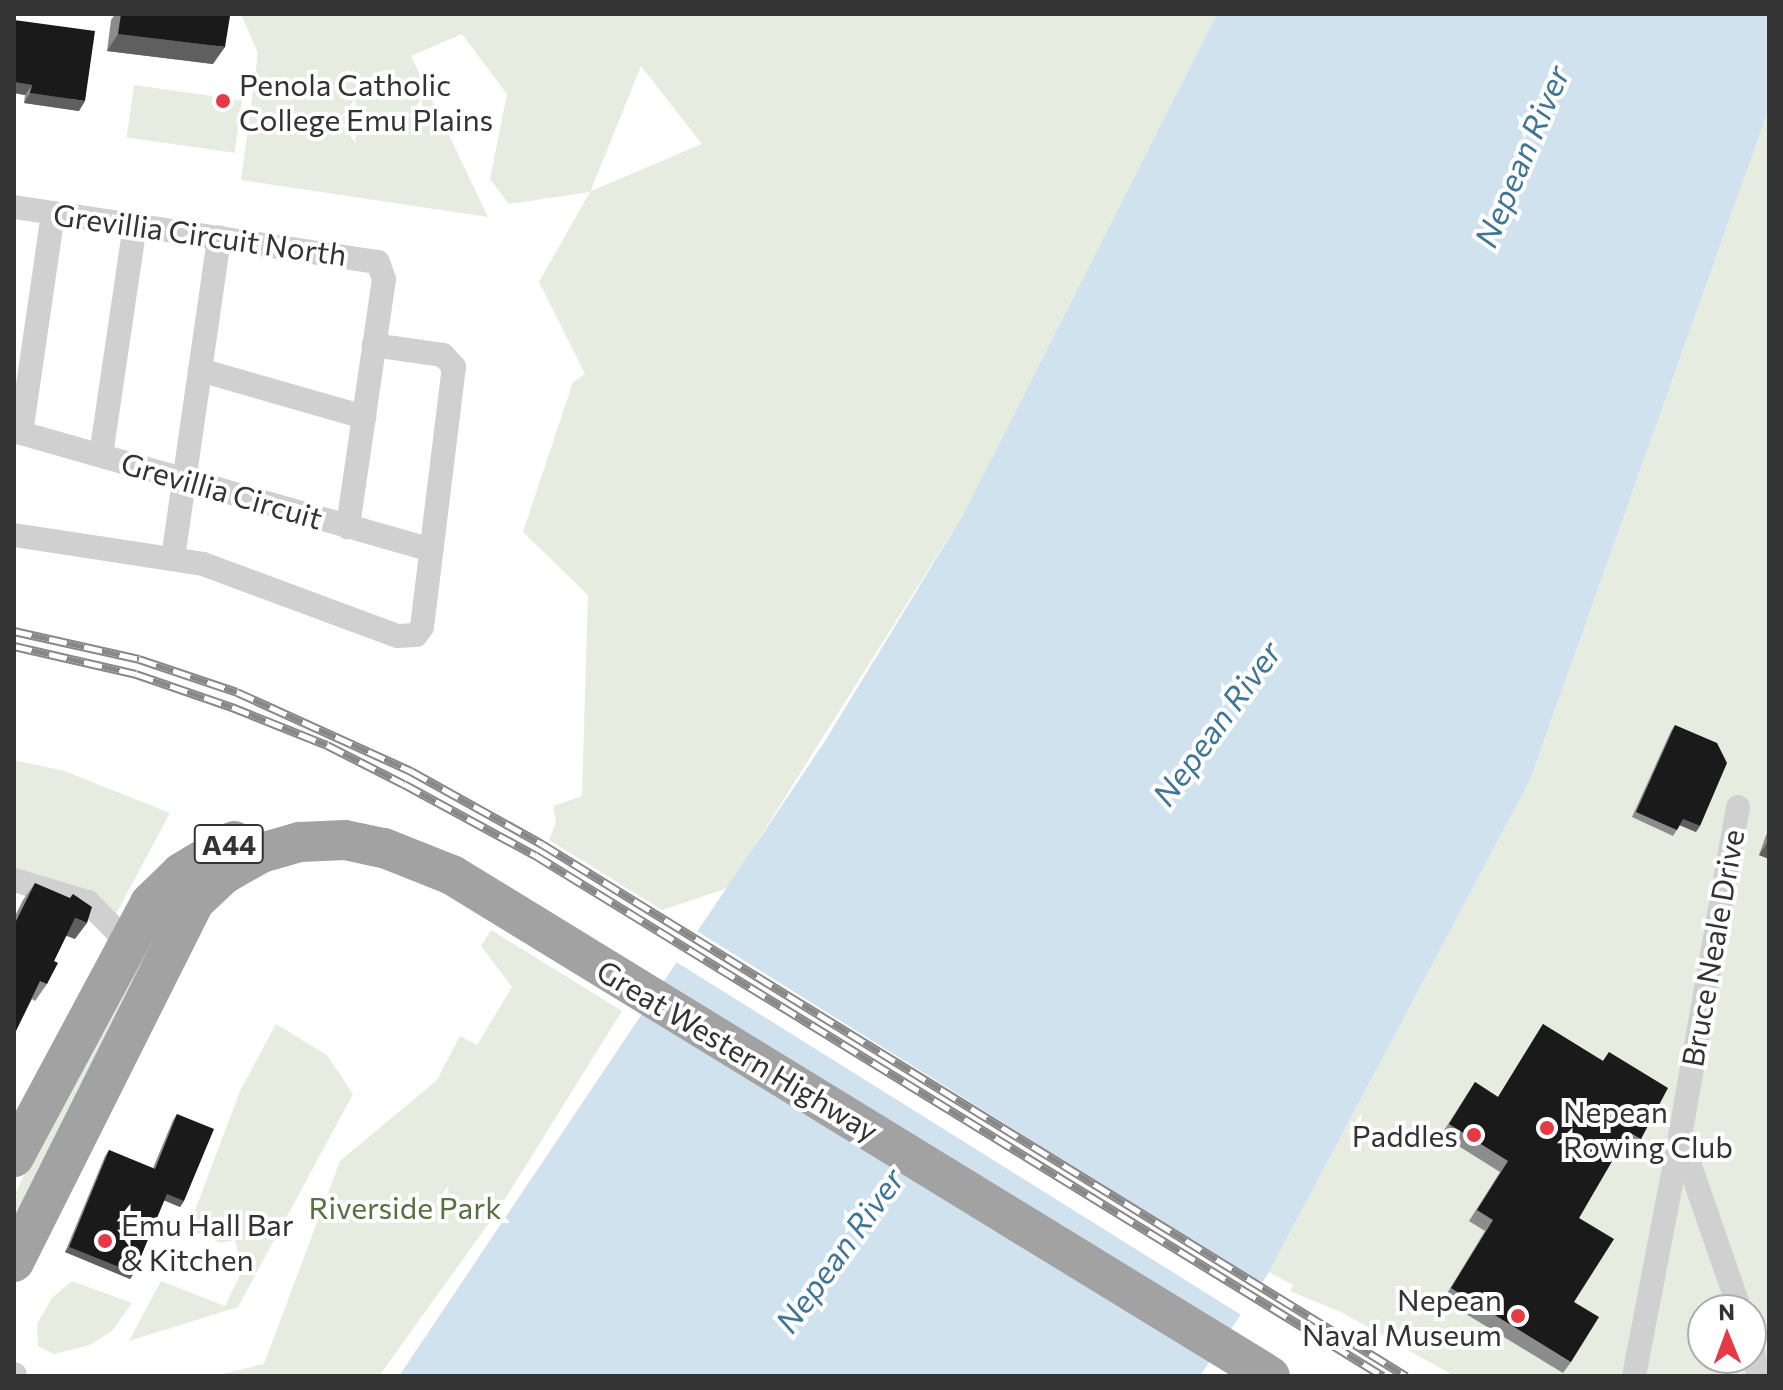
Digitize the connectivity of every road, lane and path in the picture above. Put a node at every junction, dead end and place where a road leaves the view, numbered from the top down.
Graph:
1 (14, 207) edge
2 (53, 213) junction
3 (135, 225) junction
4 (219, 237) junction
5 (374, 345) junction
6 (200, 370) junction
7 (364, 417) junction
8 (18, 432) edge
9 (101, 455) junction
10 (184, 480) junction
11 (348, 527) junction
12 (14, 535) edge
13 (431, 550) junction
14 (173, 558) junction
15 (1738, 807) dead end
16 (452, 875) junction
17 (14, 880) edge
18 (126, 941) junction
19 (1680, 1137) junction
20 (14, 1157) edge
21 (14, 1262) edge
22 (1734, 1294) edge
23 (1270, 1376) edge
24 (1634, 1376) edge

1 - 2 street, Grevillia Circuit North
2 - 3 street, Grevillia Circuit North
2 - 8 street
3 - 4 street, Grevillia Circuit North
3 - 9 street
4 - 5 street, Grevillia Circuit North
4 - 6 street
5 - 7 street
5 - 13 street
6 - 7 street
6 - 10 street
7 - 11 street
8 - 9 street, Grevillia Circuit
9 - 10 street, Grevillia Circuit
10 - 11 street, Grevillia Circuit
10 - 14 street
11 - 13 street, Grevillia Circuit
12 - 14 street
13 - 14 street
15 - 19 street, Bruce Neale Drive
16 - 18 highway, Great Western Highway / A44
16 - 21 highway, Great Western Highway / A44
16 - 23 highway, Great Western Highway / A44
17 - 18 street
18 - 20 highway, Great Western Highway / A44
19 - 22 street, Bruce Neale Drive
19 - 24 street, Bruce Neale Drive

